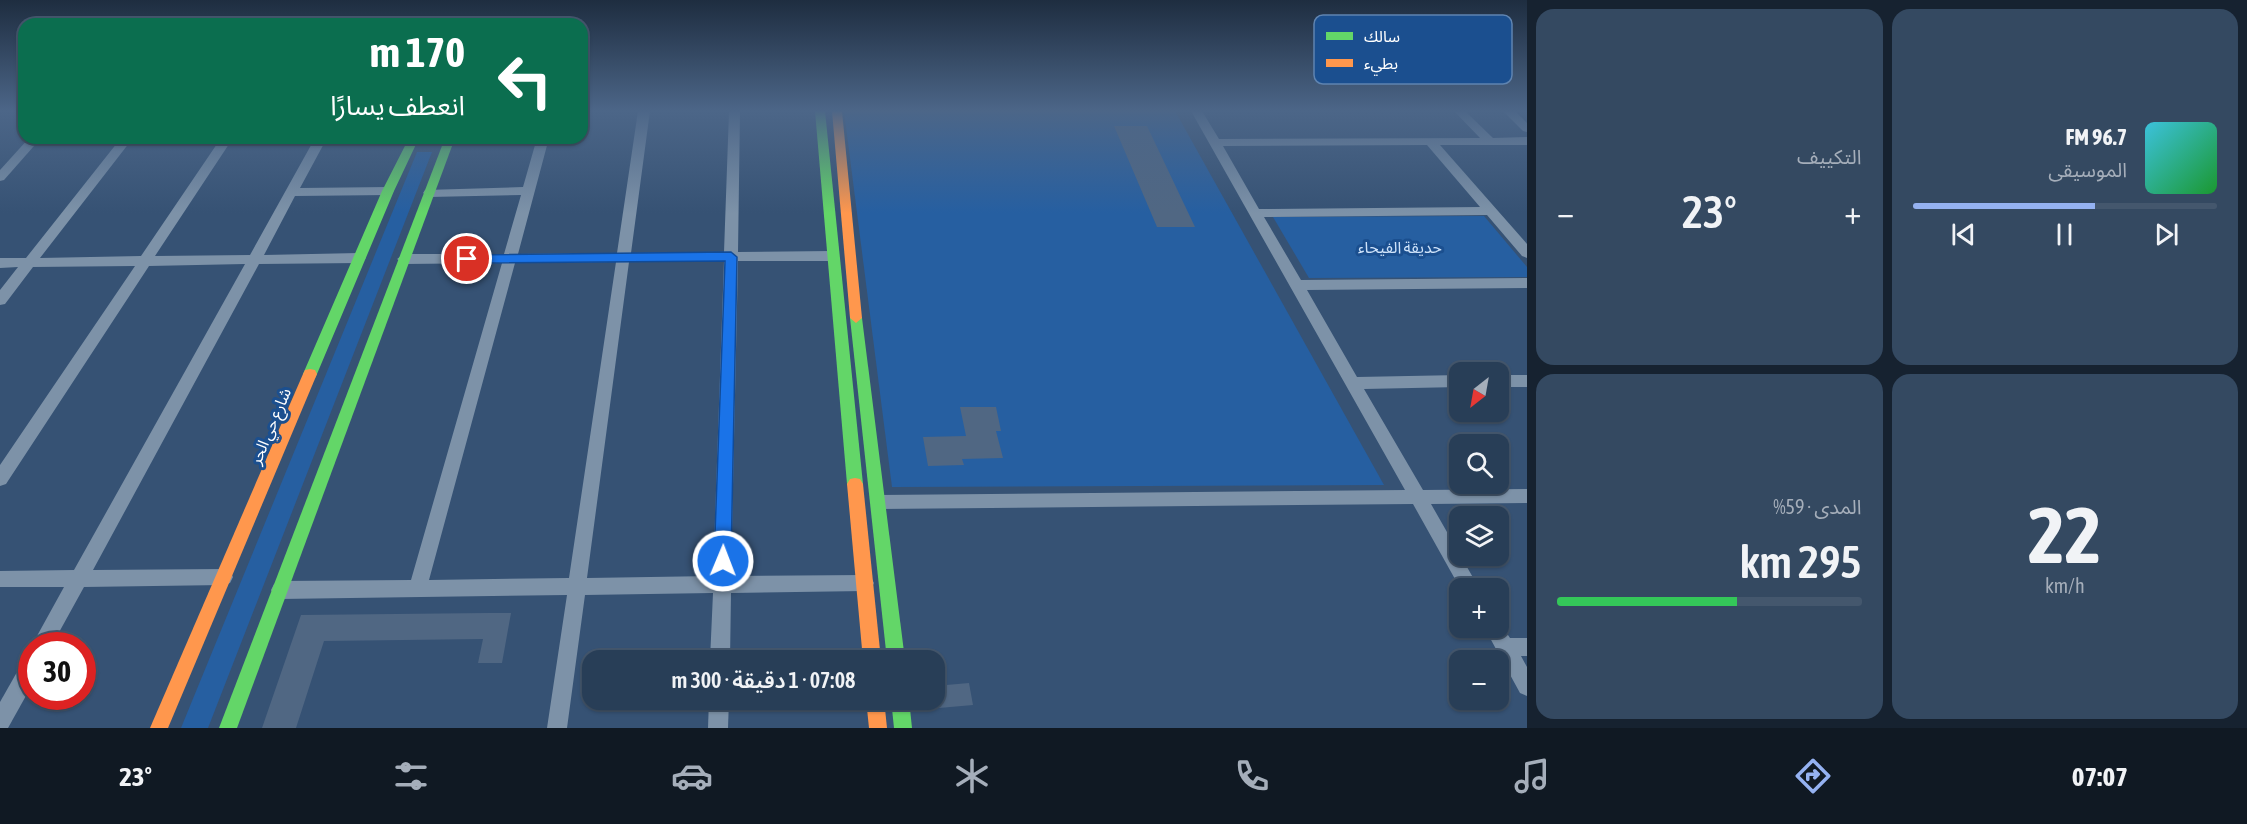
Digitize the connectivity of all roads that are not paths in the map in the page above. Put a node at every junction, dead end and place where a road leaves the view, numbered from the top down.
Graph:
1 (29, 145) edge
2 (121, 145) edge
3 (222, 145) edge
4 (317, 145) edge
5 (411, 145) edge
6 (447, 145) edge
7 (541, 145) edge
8 (639, 145) edge
9 (734, 145) edge
10 (823, 145) edge
11 (840, 145) edge
12 (1216, 145) edge
13 (1434, 145) edge
14 (407, 152) junction
15 (444, 153) junction
16 (0, 177) edge
17 (388, 191) junction
18 (528, 191) junction
19 (291, 192) junction
20 (429, 193) junction
21 (1491, 211) junction
22 (1255, 213) junction
23 (1527, 253) edge
24 (832, 256) junction
25 (624, 257) junction
26 (731, 257) junction
27 (359, 258) junction
28 (254, 259) junction
29 (404, 259) junction
30 (509, 259) junction
31 (145, 261) junction
32 (29, 262) junction
33 (0, 263) edge
34 (1527, 283) edge
35 (1296, 285) junction
36 (0, 300) edge
37 (1449, 381) edge
38 (1509, 381) edge
39 (1527, 381) edge
40 (1352, 383) junction
41 (845, 385) junction
42 (865, 385) junction
43 (0, 479) edge
44 (1417, 496) junction
45 (1527, 496) edge
46 (879, 502) junction
47 (224, 577) junction
48 (79, 578) junction
49 (1464, 578) edge
50 (0, 579) edge
51 (865, 583) junction
52 (722, 584) junction
53 (579, 586) junction
54 (418, 588) junction
55 (280, 590) junction
56 (49, 632) edge
57 (1499, 638) edge
58 (1527, 646) edge
59 (1504, 647) junction
60 (720, 650) edge
61 (871, 650) edge
62 (895, 650) edge
63 (1527, 686) edge
64 (18, 690) edge
65 (719, 710) edge
66 (876, 710) edge
67 (901, 710) edge
68 (0, 722) edge
69 (159, 728) edge
70 (228, 728) edge
71 (557, 728) edge
72 (718, 728) edge
73 (878, 728) edge
74 (903, 728) edge

1 - 16 street
2 - 32 street
3 - 31 street
4 - 19 street
5 - 14 street, شارع حي الحر
6 - 15 street
7 - 18 street
8 - 25 street
9 - 26 street
10 - 24 street
11 - 42 street
12 - 22 street
13 - 21 street
14 - 15 street
14 - 17 street, شارع حي الحر
15 - 20 street
17 - 19 street
17 - 27 street, شارع حي الحر
18 - 20 street
18 - 30 street
19 - 28 street
20 - 29 street
21 - 22 street
21 - 23 street
22 - 35 street
24 - 26 street
24 - 41 street
25 - 26 street
25 - 30 street
25 - 53 street
26 - 52 street
27 - 28 street
27 - 47 street, شارع حي الحر
28 - 31 street
28 - 48 street
29 - 30 street
29 - 55 street
30 - 54 street
31 - 32 street
31 - 43 street
32 - 33 street
32 - 36 street
34 - 35 street
35 - 40 street
37 - 40 street
38 - 39 street
40 - 44 street
41 - 42 street
41 - 51 street
42 - 46 street
44 - 45 street
44 - 46 street
44 - 49 street
46 - 62 street
47 - 48 street
47 - 69 street, شارع حي الحر
48 - 50 street
48 - 56 street
51 - 52 street
51 - 61 street
52 - 53 street
52 - 60 street
53 - 54 street
53 - 71 street
54 - 55 street
55 - 70 street
57 - 59 street
58 - 59 street
59 - 63 street
64 - 68 street
65 - 72 street
66 - 73 street
67 - 74 street

